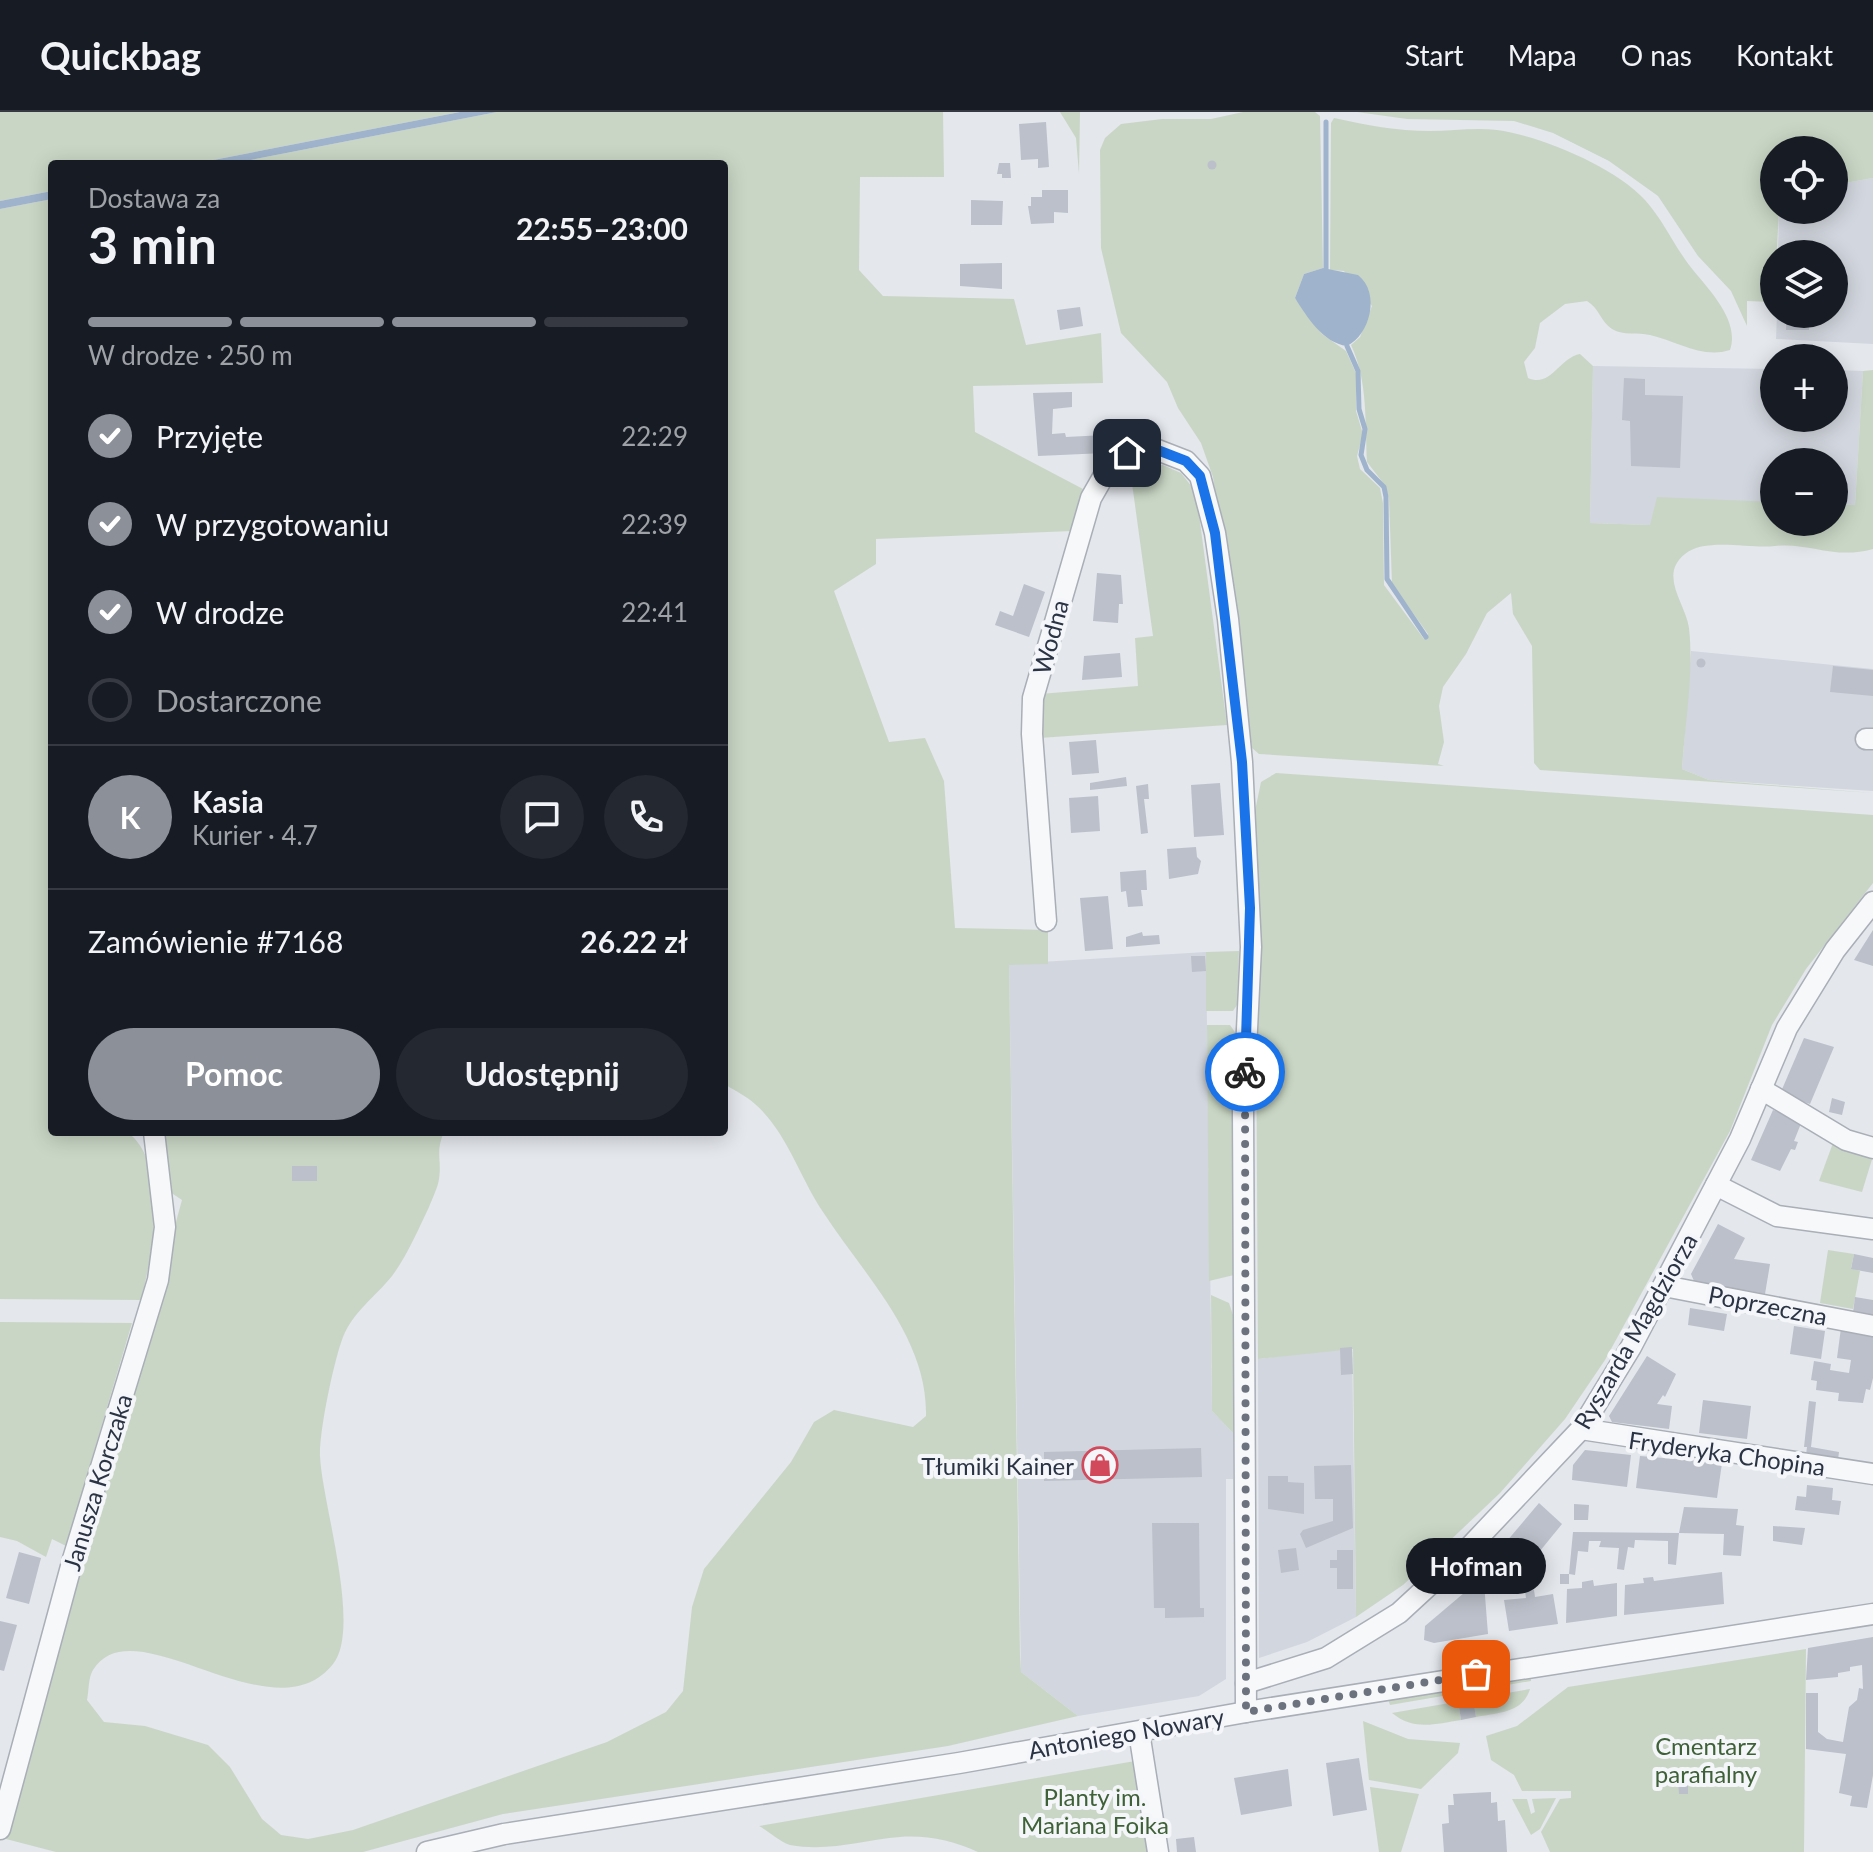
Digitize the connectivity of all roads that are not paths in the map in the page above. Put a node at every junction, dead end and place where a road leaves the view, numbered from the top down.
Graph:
1 (1873, 902) edge
2 (1046, 921) dead end
3 (1761, 1089) junction
4 (154, 1136) edge
5 (1873, 1148) edge
6 (1716, 1185) junction
7 (1873, 1229) edge
8 (1664, 1286) junction
9 (1873, 1326) edge
10 (1581, 1429) junction
11 (1873, 1474) edge
12 (1873, 1614) edge
13 (1246, 1683) junction
14 (1246, 1712) junction
15 (1139, 1732) junction
16 (0, 1829) edge
17 (427, 1852) edge
18 (1158, 1852) edge

1 - 3 street, Ryszarda Magdziorza
2 - 13 street, Wodna
3 - 5 street
3 - 6 street, Ryszarda Magdziorza
4 - 16 street, Janusza Korczaka
6 - 7 street
6 - 8 street, Ryszarda Magdziorza
8 - 9 street, Poprzeczna
8 - 10 street, Ryszarda Magdziorza
10 - 11 street, Fryderyka Chopina
10 - 13 street, Ryszarda Magdziorza
12 - 14 street, Antoniego Nowary
13 - 14 street
14 - 15 street, Antoniego Nowary
15 - 17 street, Antoniego Nowary
15 - 18 street

